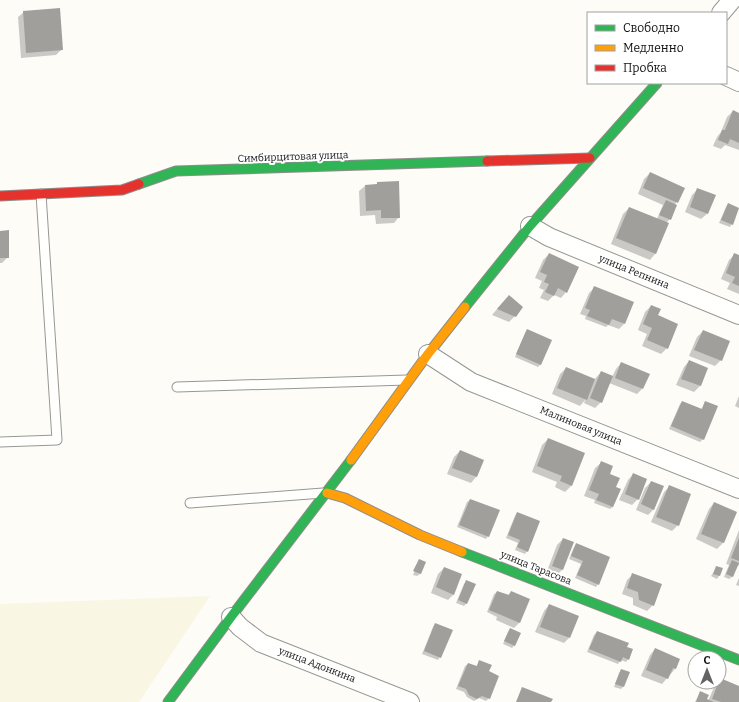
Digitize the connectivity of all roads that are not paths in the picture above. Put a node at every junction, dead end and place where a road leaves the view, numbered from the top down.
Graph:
1 (732, 0) edge
2 (721, 12) edge
3 (727, 76) edge
4 (739, 82) edge
5 (655, 84) edge
6 (590, 158) junction
7 (41, 194) junction
8 (0, 196) edge
9 (530, 226) junction
10 (739, 315) edge
11 (428, 354) junction
12 (408, 380) junction
13 (177, 387) dead end
14 (0, 442) edge
15 (739, 489) edge
16 (327, 493) junction
17 (190, 503) dead end
18 (231, 617) junction
19 (739, 660) edge
20 (168, 702) edge
21 (410, 702) edge

1 - 2 street
3 - 4 street
5 - 6 street
6 - 7 street, Симбирцитовая улица
6 - 9 street
7 - 8 street, Симбирцитовая улица
7 - 14 lane
9 - 10 street, улица Репнина
9 - 11 street
11 - 12 street
11 - 15 street, Малиновая улица
12 - 13 lane
12 - 16 street
16 - 17 lane
16 - 18 street
16 - 19 street, улица Тарасова
18 - 20 street
18 - 21 street, улица Адонкина

